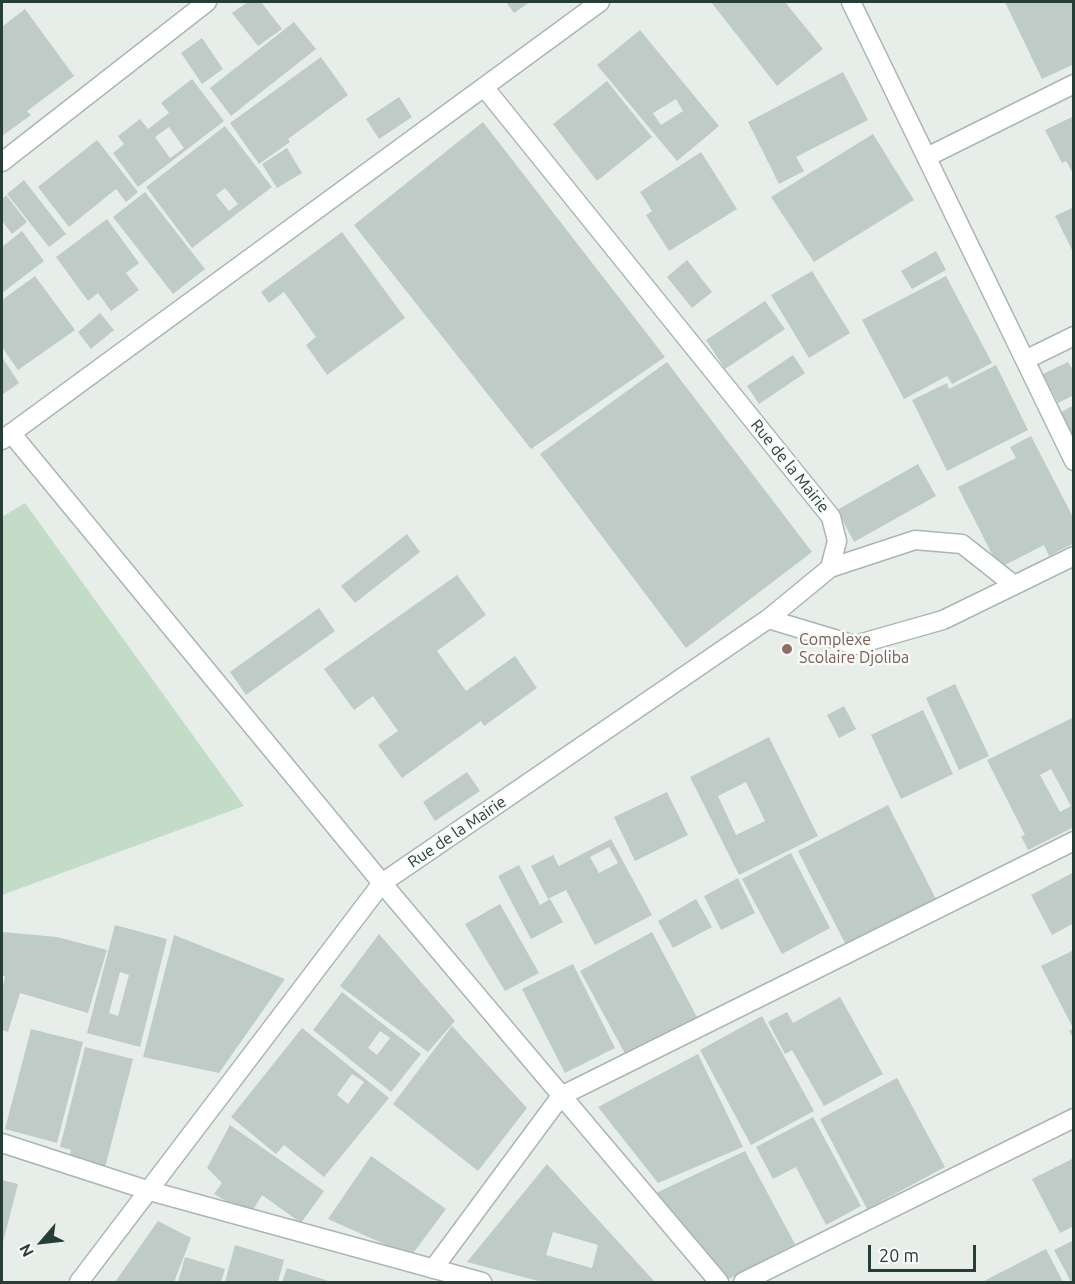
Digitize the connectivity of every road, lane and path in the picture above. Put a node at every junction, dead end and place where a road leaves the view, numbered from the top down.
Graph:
1 (207, 2) edge
2 (600, 2) edge
3 (851, 2) edge
4 (1074, 84) edge
5 (484, 87) junction
6 (927, 157) junction
7 (2, 162) edge
8 (1074, 336) edge
9 (1025, 360) junction
10 (6, 436) edge
11 (1074, 461) edge
12 (1074, 556) edge
13 (830, 568) junction
14 (1014, 585) junction
15 (768, 619) junction
16 (1074, 841) edge
17 (382, 884) junction
18 (561, 1096) junction
19 (1074, 1118) edge
20 (2, 1143) edge
21 (150, 1191) junction
22 (433, 1269) junction
23 (79, 1282) edge
24 (482, 1282) edge
25 (719, 1282) edge
26 (743, 1282) edge

1 - 7 street
2 - 5 street
3 - 6 street
4 - 6 street
5 - 10 street
5 - 13 street, Rue de la Mairie
6 - 9 street
8 - 9 street
9 - 11 street
10 - 17 street
12 - 14 street
13 - 14 street
13 - 15 street, Rue de la Mairie
14 - 15 street
15 - 17 street, Rue de la Mairie
16 - 18 street
17 - 18 street
17 - 21 street, Rue de la Mairie
18 - 22 street
18 - 25 street
19 - 26 street
20 - 21 street
21 - 22 street
21 - 23 street, Rue de la Mairie
22 - 24 street

